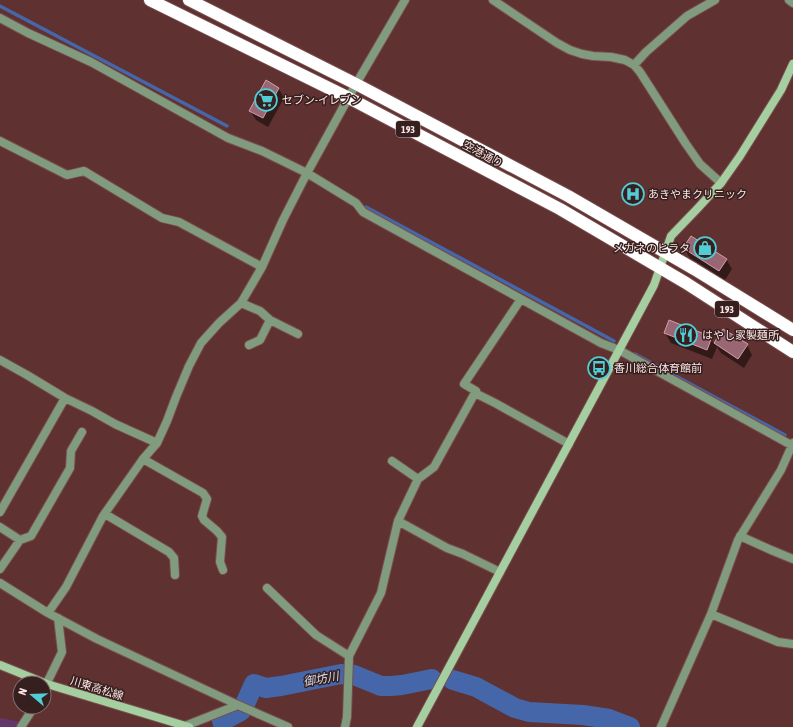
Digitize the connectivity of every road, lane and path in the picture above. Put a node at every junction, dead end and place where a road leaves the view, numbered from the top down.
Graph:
1 (150, 0) edge
2 (189, 0) edge
3 (405, 0) edge
4 (493, 0) edge
5 (715, 0) edge
6 (789, 0) edge
7 (204, 3) edge
8 (793, 3) edge
9 (0, 18) edge
10 (793, 64) edge
11 (634, 65) junction
12 (356, 84) junction
13 (349, 98) junction
14 (0, 141) edge
15 (307, 172) junction
16 (721, 183) junction
17 (665, 253) junction
18 (262, 267) junction
19 (660, 267) junction
20 (521, 299) junction
21 (241, 303) junction
22 (270, 320) junction
23 (793, 330) edge
24 (298, 334) dead end
25 (249, 345) dead end
26 (619, 350) junction
27 (793, 352) edge
28 (0, 360) edge
29 (475, 393) junction
30 (65, 398) junction
31 (82, 432) dead end
32 (157, 443) junction
33 (569, 444) junction
34 (793, 445) edge
35 (143, 459) junction
36 (392, 461) dead end
37 (418, 479) junction
38 (0, 512) edge
39 (105, 514) junction
40 (398, 521) junction
41 (0, 527) edge
42 (740, 536) junction
43 (20, 540) junction
44 (793, 559) edge
45 (0, 570) edge
46 (223, 570) dead end
47 (500, 572) junction
48 (175, 575) dead end
49 (0, 583) edge
50 (267, 588) dead end
51 (48, 613) junction
52 (710, 614) junction
53 (58, 618) junction
54 (793, 644) edge
55 (348, 656) junction
56 (0, 665) edge
57 (21, 675) edge
58 (50, 675) edge
59 (52, 688) edge
60 (238, 705) junction
61 (29, 715) edge
62 (170, 725) edge
63 (21, 727) edge
64 (186, 727) edge
65 (288, 727) edge
66 (345, 727) edge
67 (417, 727) edge
68 (661, 727) edge

1 - 13 highway, 空港通り / 193
2 - 7 highway, 空港通り / 193
3 - 12 street
4 - 11 street
5 - 11 street
6 - 8 street
7 - 12 highway, 空港通り / 193
9 - 15 street
10 - 16 street
11 - 16 street
12 - 13 street
12 - 17 highway, 空港通り / 193
13 - 15 street
13 - 19 highway, 空港通り / 193
14 - 18 street
15 - 18 street
15 - 20 street
16 - 17 street
17 - 19 street
17 - 23 highway, 空港通り / 193
18 - 21 street
19 - 26 street
19 - 27 highway, 空港通り / 193
20 - 26 street
20 - 29 street
21 - 22 street
21 - 32 street
22 - 24 street
22 - 25 street
26 - 33 street
26 - 34 street
28 - 30 street
29 - 33 street
29 - 37 street
30 - 32 street
30 - 38 street
31 - 43 street
32 - 35 street
33 - 47 street
34 - 42 street
35 - 39 street
35 - 46 street
36 - 37 street
37 - 40 street
39 - 48 street
39 - 51 street
40 - 47 street
40 - 55 street
41 - 43 street
42 - 44 street
42 - 52 street
43 - 45 street
47 - 67 street
49 - 51 street
50 - 55 street
51 - 53 street
52 - 54 street
52 - 68 street
53 - 58 street
53 - 60 street
55 - 66 street
56 - 57 street, 川東高松線
59 - 62 street, 川東高松線
60 - 64 street
60 - 65 street
61 - 63 street
62 - 64 street, 川東高松線

